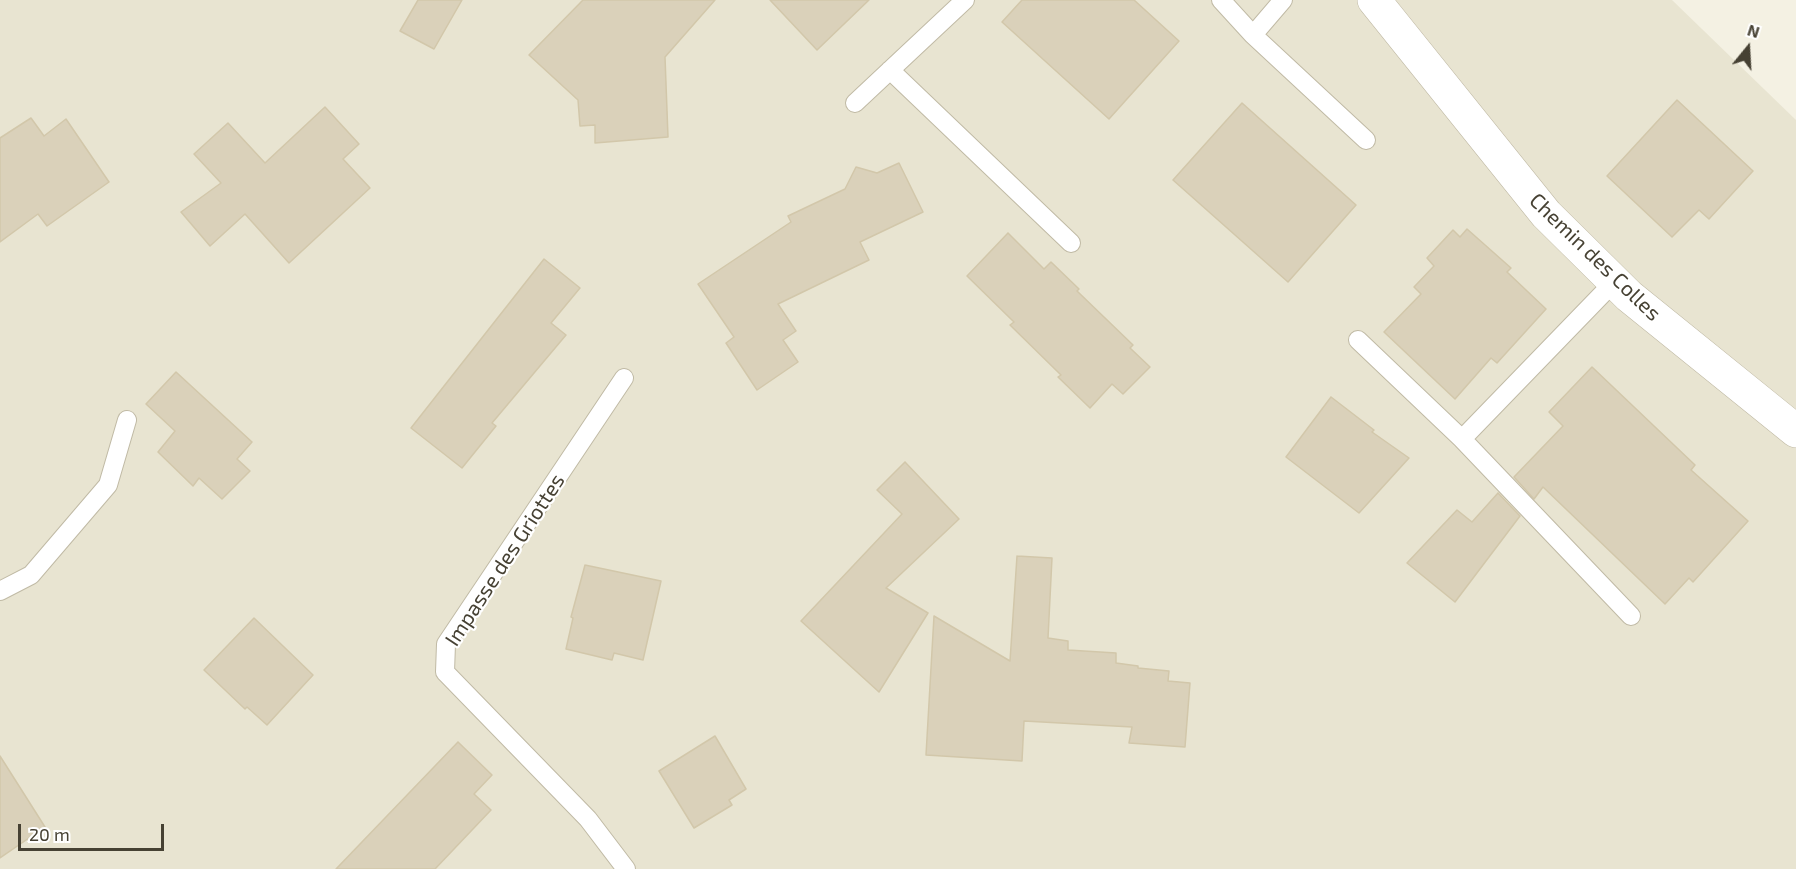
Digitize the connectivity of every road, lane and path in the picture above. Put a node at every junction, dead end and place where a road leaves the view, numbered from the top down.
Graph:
1 (965, 0) edge
2 (1221, 0) edge
3 (1283, 0) edge
4 (1374, 0) edge
5 (1253, 35) junction
6 (890, 70) junction
7 (855, 103) dead end
8 (1366, 140) dead end
9 (1071, 243) dead end
10 (1614, 282) junction
11 (1358, 340) dead end
12 (624, 378) dead end
13 (127, 420) dead end
14 (1796, 431) edge
15 (1462, 439) junction
16 (0, 591) edge
17 (1631, 616) dead end
18 (626, 869) edge

1 - 6 lane
2 - 5 lane
3 - 5 lane
4 - 10 street, Chemin des Colles
5 - 8 lane
6 - 7 lane
6 - 9 lane
10 - 14 street, Chemin des Colles
10 - 15 lane
11 - 15 lane
12 - 18 lane, Impasse des Griottes
13 - 16 lane
15 - 17 lane

